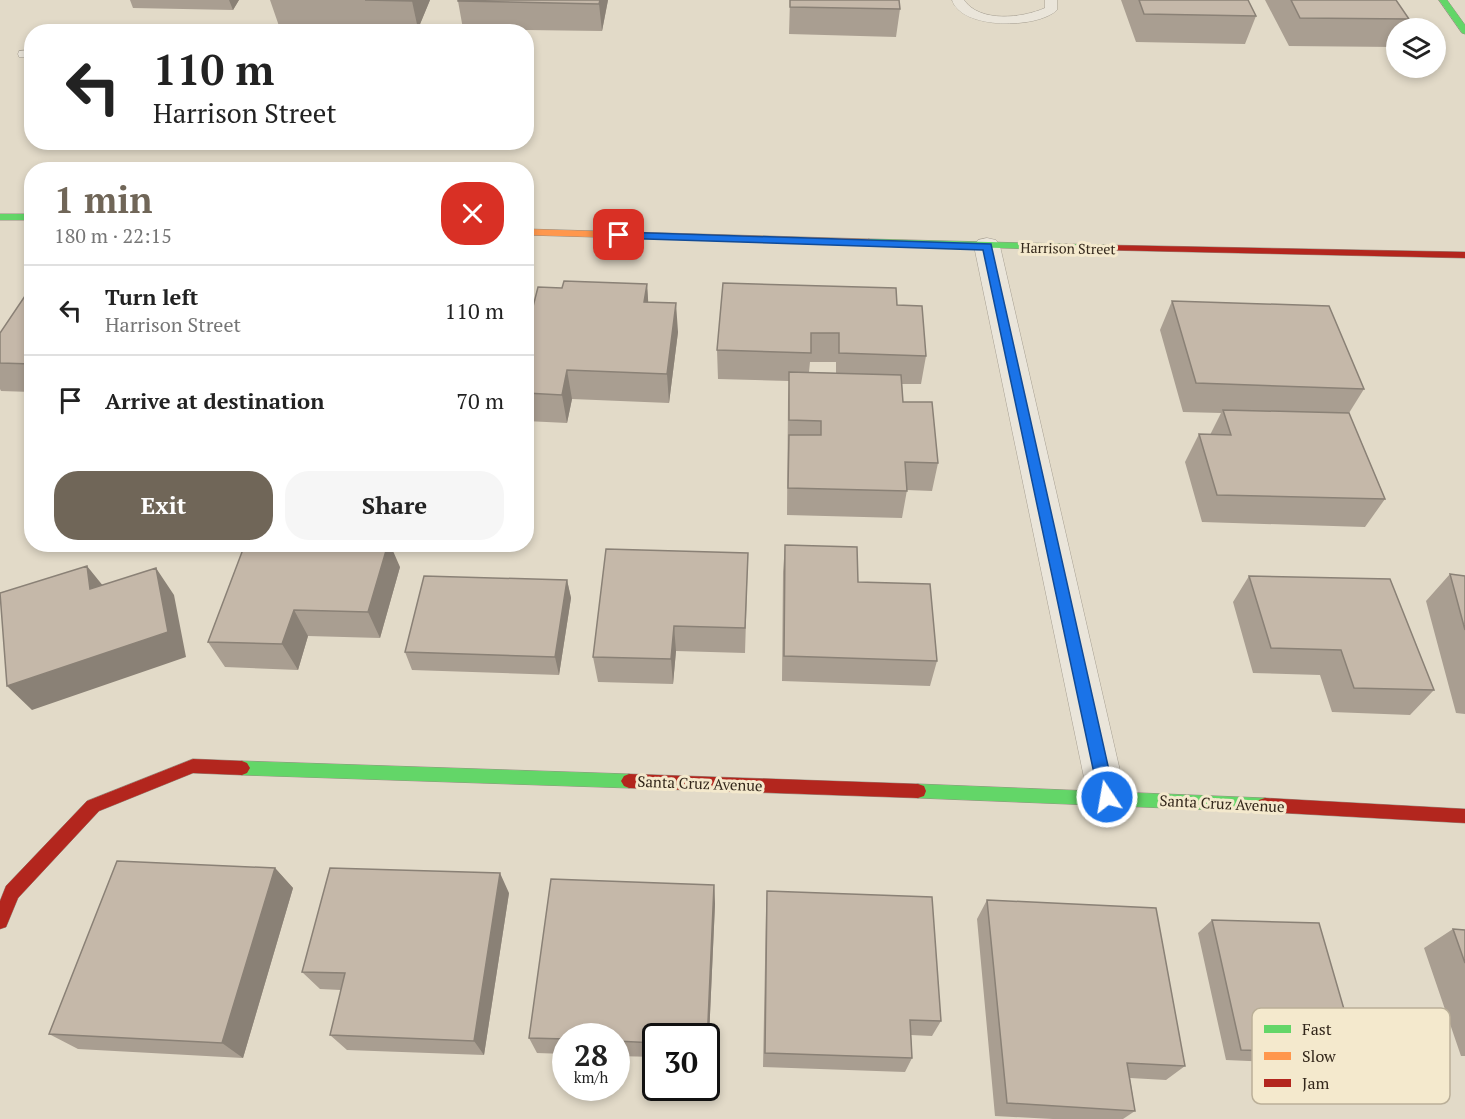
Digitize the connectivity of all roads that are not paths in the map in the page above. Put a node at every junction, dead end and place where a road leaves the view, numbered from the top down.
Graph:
1 (958, 0) edge
2 (1051, 0) edge
3 (1443, 0) edge
4 (1465, 31) edge
5 (0, 217) edge
6 (24, 217) edge
7 (534, 232) edge
8 (987, 246) junction
9 (1465, 255) edge
10 (1107, 797) junction
11 (1465, 816) edge
12 (0, 921) edge

1 - 2 lane
3 - 4 street
5 - 6 street
7 - 8 street, Harrison Street
8 - 9 street, Harrison Street
8 - 10 street
10 - 11 street, Santa Cruz Avenue
10 - 12 street, Santa Cruz Avenue

